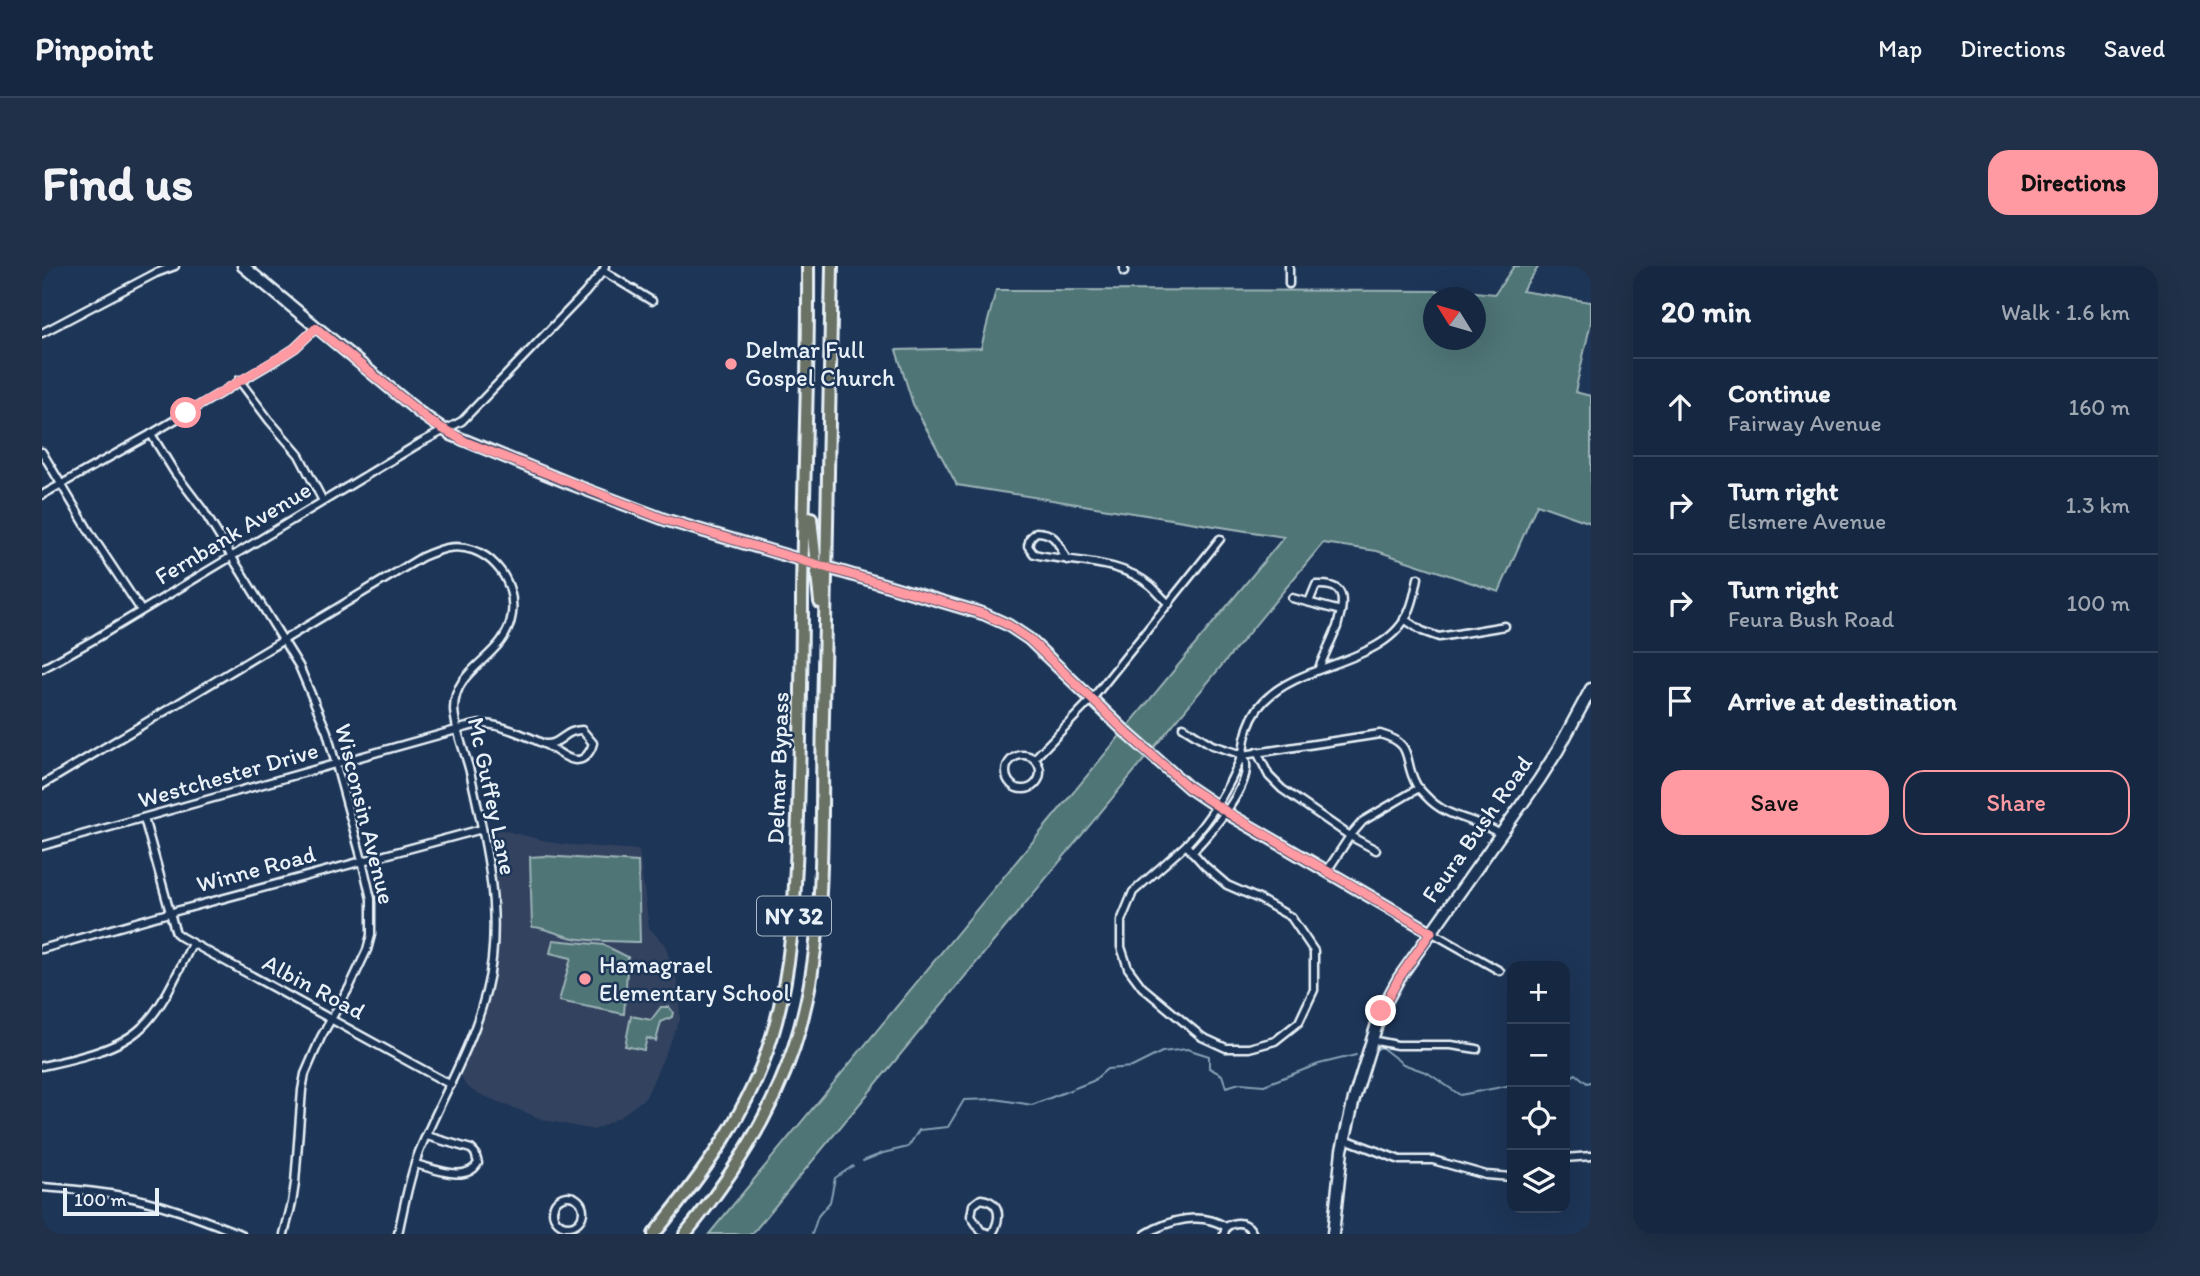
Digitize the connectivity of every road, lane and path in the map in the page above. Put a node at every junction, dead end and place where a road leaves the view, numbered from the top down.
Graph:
1 (174, 266) edge
2 (243, 266) edge
3 (808, 266) edge
4 (832, 266) edge
5 (1289, 266) edge
6 (604, 269) edge
7 (1289, 284) dead end
8 (652, 301) dead end
9 (316, 328) junction
10 (42, 333) edge
11 (240, 380) junction
12 (444, 430) junction
13 (151, 434) junction
14 (806, 435) junction
15 (42, 452) edge
16 (62, 485) junction
17 (42, 495) edge
18 (323, 501) junction
19 (1220, 539) dead end
20 (231, 556) junction
21 (1067, 560) junction
22 (803, 562) junction
23 (816, 565) junction
24 (828, 569) junction
25 (1418, 578) dead end
26 (1292, 598) dead end
27 (1309, 602) junction
28 (1169, 604) junction
29 (141, 610) junction
30 (1341, 611) junction
31 (1404, 619) junction
32 (1505, 626) dead end
33 (283, 640) junction
34 (1319, 668) junction
35 (42, 669) edge
36 (1591, 689) edge
37 (1092, 699) junction
38 (823, 706) junction
39 (1183, 727) dead end
40 (457, 729) junction
41 (545, 744) junction
42 (1257, 752) junction
43 (1242, 755) junction
44 (1034, 759) junction
45 (335, 765) junction
46 (42, 785) edge
47 (1419, 788) junction
48 (1221, 809) junction
49 (145, 818) junction
50 (482, 829) junction
51 (1500, 834) junction
52 (1350, 836) junction
53 (1186, 845) junction
54 (42, 846) edge
55 (1376, 850) dead end
56 (1192, 852) junction
57 (362, 860) junction
58 (1327, 871) junction
59 (171, 913) junction
60 (1431, 932) junction
61 (192, 944) junction
62 (42, 949) edge
63 (1500, 971) dead end
64 (331, 1018) junction
65 (1371, 1040) junction
66 (1477, 1049) dead end
67 (42, 1066) edge
68 (451, 1084) junction
69 (427, 1136) junction
70 (1345, 1139) junction
71 (1591, 1156) edge
72 (1570, 1158) edge
73 (415, 1164) junction
74 (1507, 1177) edge
75 (42, 1187) edge
76 (563, 1226) junction
77 (1225, 1230) edge
78 (241, 1234) edge
79 (284, 1234) edge
80 (398, 1234) edge
81 (556, 1234) edge
82 (654, 1234) edge
83 (685, 1234) edge
84 (991, 1234) edge
85 (1146, 1234) edge
86 (1253, 1234) edge
87 (1333, 1234) edge

1 - 10 street
2 - 9 main road
3 - 14 main road, Delmar Bypass / NY 32
4 - 24 main road, Delmar Bypass / NY 32
5 - 7 street
6 - 8 street
6 - 12 street, Fernbank Avenue
9 - 11 street
9 - 12 main road
11 - 13 street
11 - 18 street
12 - 18 street, Fernbank Avenue
12 - 22 main road
13 - 16 street
13 - 20 street, Wisconsin Avenue
14 - 22 main road, Delmar Bypass / NY 32
14 - 23 main road
15 - 16 street
16 - 17 street
16 - 29 street
18 - 20 street, Fernbank Avenue
19 - 28 street
20 - 29 street, Fernbank Avenue
20 - 33 street, Wisconsin Avenue
21 - 21 street
21 - 28 street
22 - 23 main road
22 - 82 main road, Delmar Bypass / NY 32
23 - 24 main road
23 - 38 main road
24 - 37 main road
24 - 38 main road, Delmar Bypass / NY 32
25 - 31 street
26 - 27 street
27 - 30 street
27 - 30 street
28 - 37 street
29 - 35 street, Fernbank Avenue
30 - 34 street
31 - 32 street
31 - 34 street
33 - 40 street, Mc Guffey Lane
33 - 45 street, Wisconsin Avenue
33 - 46 street
34 - 43 street
36 - 51 main road, Feura Bush Road
37 - 44 street
37 - 48 main road
38 - 83 main road, Delmar Bypass / NY 32
39 - 43 street
40 - 41 street, Westchester Drive
40 - 45 street, Westchester Drive
40 - 50 street, Mc Guffey Lane
41 - 41 street, Westchester Drive
42 - 43 street
42 - 47 street
42 - 52 street
43 - 48 street
43 - 48 street
44 - 44 street
45 - 49 street, Westchester Drive
45 - 57 street, Wisconsin Avenue
47 - 51 street
47 - 52 street
48 - 53 street
48 - 56 street
48 - 58 main road
49 - 54 street, Westchester Drive
49 - 59 street, Albin Road
50 - 57 street, Winne Road
50 - 68 street, Mc Guffey Lane
51 - 60 main road, Feura Bush Road
52 - 55 street
52 - 58 street
53 - 56 street
53 - 56 street
57 - 59 street, Winne Road
57 - 64 street, Wisconsin Avenue
58 - 60 main road
59 - 61 street, Albin Road
59 - 62 street, Winne Road
60 - 63 street
60 - 65 main road, Feura Bush Road
61 - 64 street, Albin Road
61 - 67 street
64 - 68 street, Albin Road
64 - 79 street, Wisconsin Avenue
65 - 66 street
65 - 70 main road, Feura Bush Road
68 - 69 street, Mc Guffey Lane
69 - 73 street, Mc Guffey Lane
69 - 73 street
70 - 74 street
70 - 87 main road, Feura Bush Road
71 - 72 street
73 - 80 street, Mc Guffey Lane
75 - 78 street
76 - 76 street
76 - 81 street
77 - 85 street
77 - 86 street
84 - 84 street

